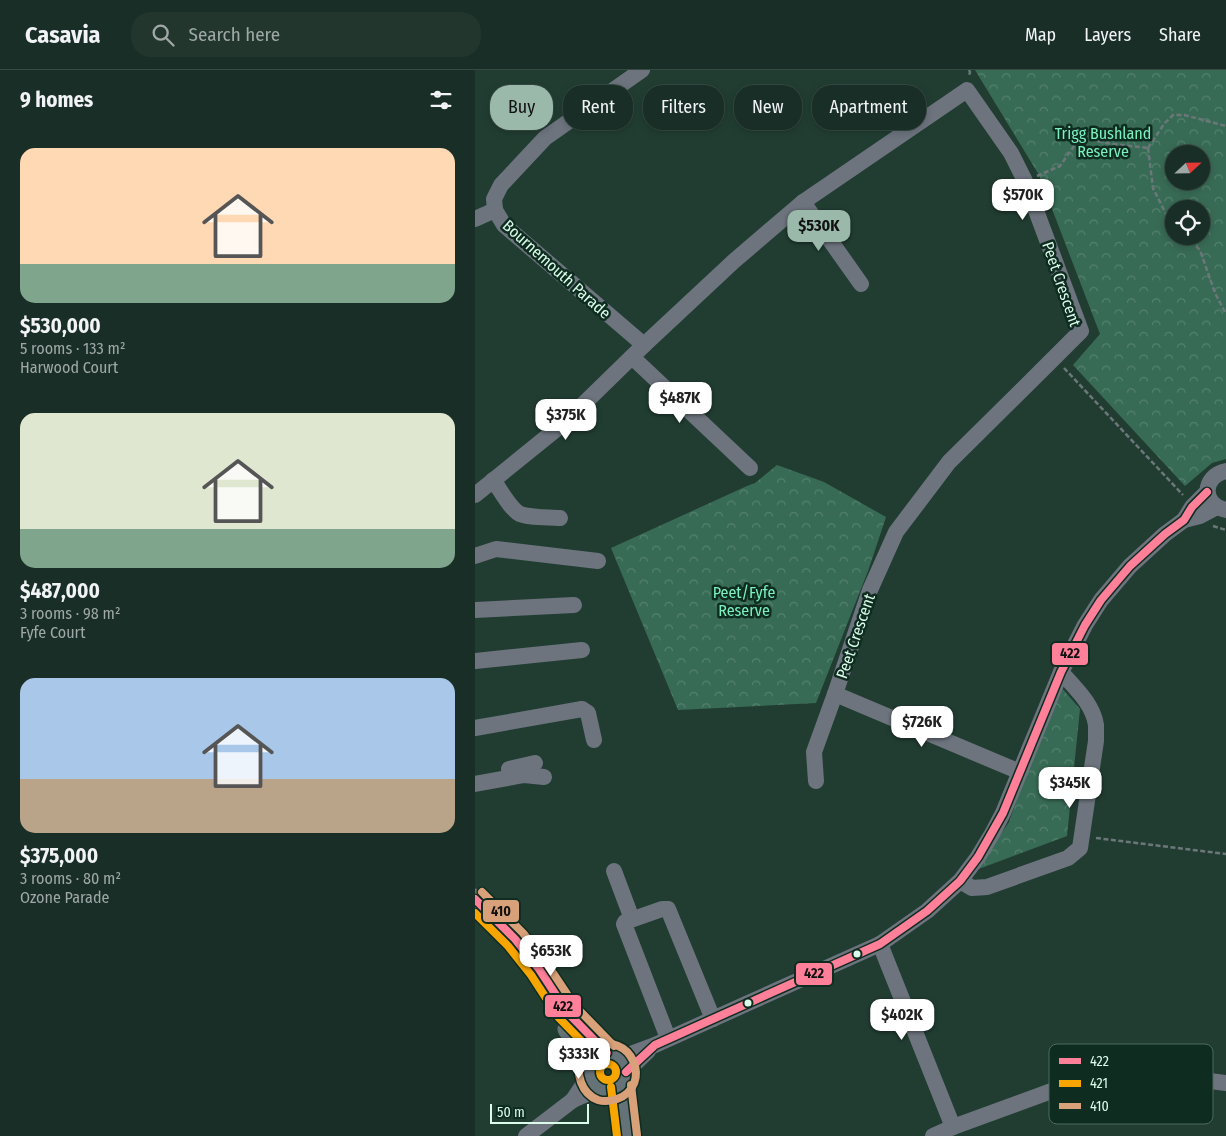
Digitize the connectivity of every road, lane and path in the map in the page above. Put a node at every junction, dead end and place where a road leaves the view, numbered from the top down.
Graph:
1 (642, 70) edge
2 (1226, 126) edge
3 (1148, 148) junction
4 (1025, 181) junction
5 (803, 202) junction
6 (495, 210) junction
7 (1165, 212) edge
8 (475, 218) edge
9 (1195, 245) edge
10 (861, 284) dead end
11 (1226, 314) edge
12 (644, 345) junction
13 (632, 358) junction
14 (1054, 358) junction
15 (750, 468) dead end
16 (1226, 470) edge
17 (493, 480) junction
18 (1207, 492) junction
19 (475, 495) edge
20 (1223, 509) edge
21 (1192, 514) junction
22 (559, 518) dead end
23 (1226, 530) edge
24 (475, 556) edge
25 (598, 561) dead end
26 (574, 605) dead end
27 (475, 610) edge
28 (582, 650) dead end
29 (475, 661) edge
30 (1061, 672) junction
31 (835, 694) junction
32 (475, 728) edge
33 (595, 740) dead end
34 (535, 763) dead end
35 (1021, 772) junction
36 (475, 776) edge
37 (544, 777) dead end
38 (816, 781) dead end
39 (475, 784) edge
40 (1082, 836) junction
41 (1226, 854) edge
42 (614, 871) dead end
43 (960, 881) junction
44 (475, 899) edge
45 (475, 914) edge
46 (631, 919) junction
47 (880, 944) junction
48 (713, 1019) junction
49 (661, 1042) junction
50 (607, 1074) junction
51 (1213, 1081) edge
52 (1226, 1083) edge
53 (1049, 1092) edge
54 (953, 1127) junction
55 (526, 1136) edge
56 (616, 1136) edge
57 (627, 1136) edge
58 (933, 1136) edge

1 - 6 street, Bournemouth Parade
2 - 3 path
3 - 4 path
3 - 7 path
4 - 5 street, Peet Crescent
4 - 14 street, Peet Crescent
5 - 10 street
5 - 12 street, Peet Crescent
6 - 8 street
6 - 12 street, Bournemouth Parade
9 - 11 path
12 - 13 street, Peet Crescent
13 - 15 street
13 - 17 street, Peet Crescent
14 - 21 path
14 - 31 street, Peet Crescent
16 - 18 street
17 - 19 street, Peet Crescent
17 - 22 street
18 - 20 street
18 - 21 street
20 - 21 street
21 - 23 path
21 - 30 street
24 - 25 street
26 - 27 street
28 - 29 street
30 - 35 street
30 - 40 street
31 - 35 street
31 - 38 street, Peet Crescent
32 - 33 street
34 - 36 street
35 - 43 street
37 - 39 street
40 - 41 path
40 - 43 street
42 - 46 street
43 - 47 street
44 - 50 main road
45 - 50 main road
46 - 48 street
46 - 49 street
47 - 48 street
47 - 54 street
48 - 49 street
49 - 50 street
50 - 55 street
50 - 56 main road
50 - 57 main road
51 - 52 street
53 - 54 street
54 - 58 street

